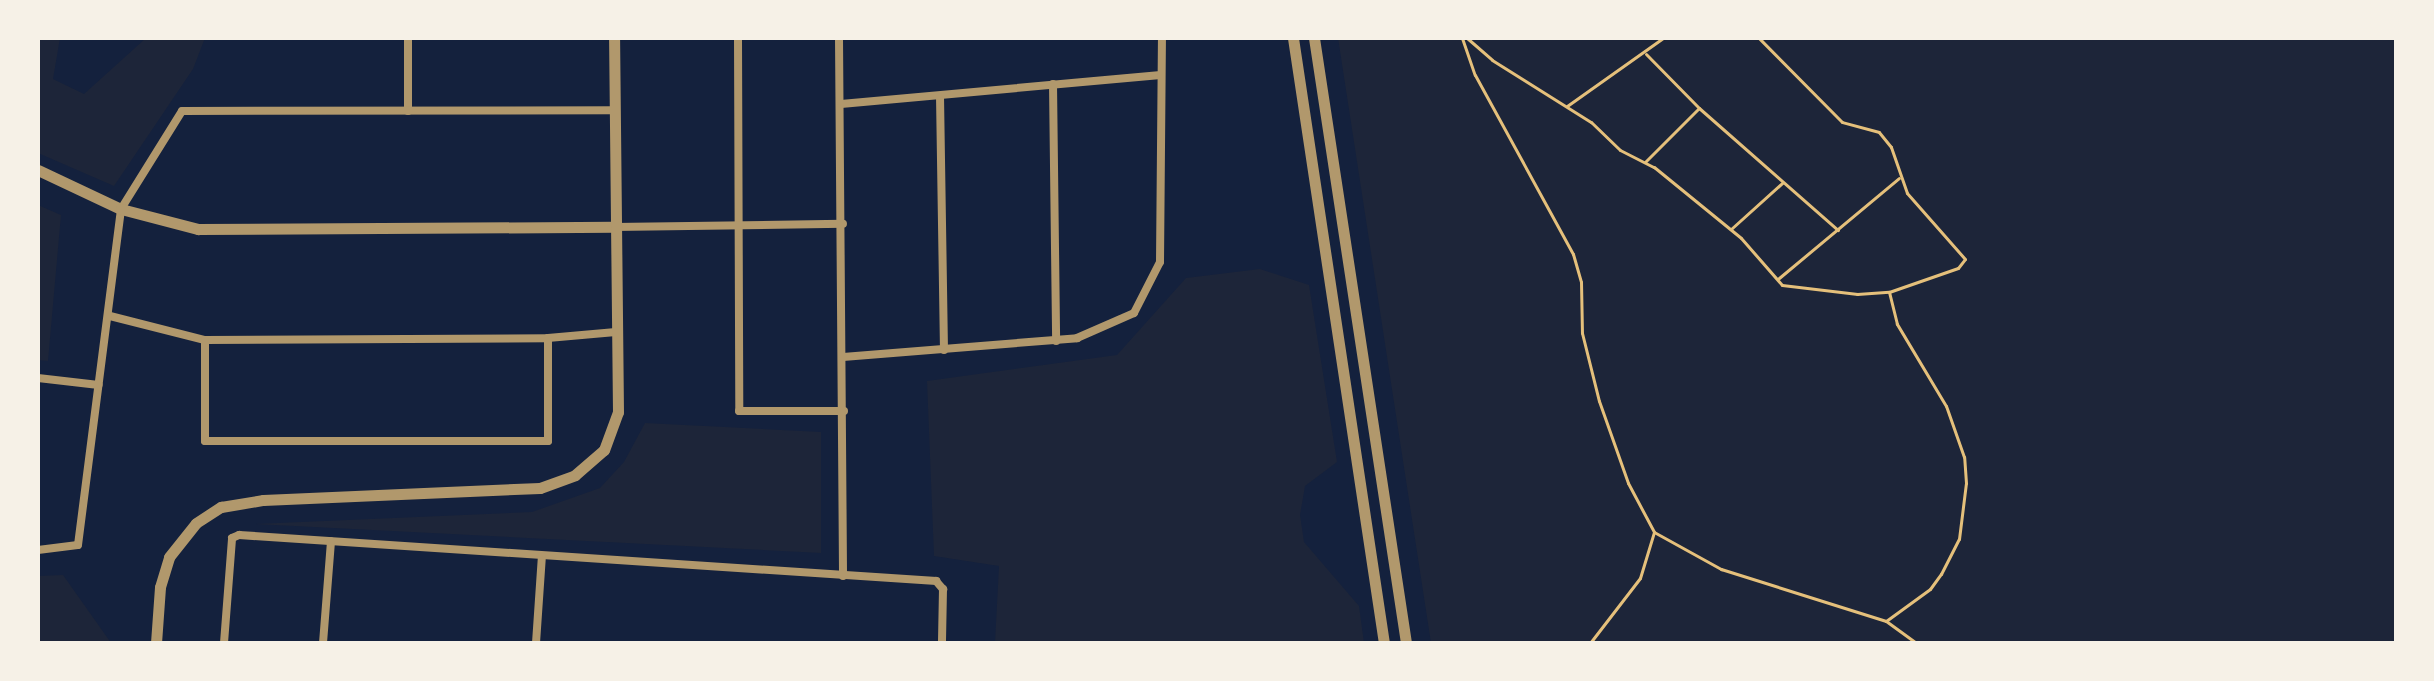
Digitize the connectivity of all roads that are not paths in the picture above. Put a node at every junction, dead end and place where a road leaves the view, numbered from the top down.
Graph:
1 (408, 38) edge
2 (614, 38) edge
3 (738, 38) edge
4 (839, 38) edge
5 (1162, 38) edge
6 (1293, 38) edge
7 (1314, 38) edge
8 (1161, 75) junction
9 (1053, 84) junction
10 (940, 96) junction
11 (841, 104) junction
12 (615, 110) junction
13 (408, 111) junction
14 (38, 170) edge
15 (121, 209) junction
16 (843, 224) junction
17 (741, 226) junction
18 (614, 227) junction
19 (110, 316) junction
20 (616, 332) junction
21 (548, 338) junction
22 (205, 340) junction
23 (1056, 341) junction
24 (944, 350) junction
25 (843, 357) junction
26 (38, 378) edge
27 (99, 385) junction
28 (844, 411) junction
29 (331, 541) junction
30 (38, 550) edge
31 (542, 556) junction
32 (843, 576) junction
33 (156, 643) edge
34 (224, 643) edge
35 (323, 643) edge
36 (536, 643) edge
37 (942, 643) edge
38 (1384, 643) edge
39 (1406, 643) edge

1 - 13 street
2 - 12 street
3 - 17 street
4 - 11 street
5 - 8 street
6 - 38 street
7 - 39 street
8 - 9 street
8 - 23 street
9 - 10 street
9 - 23 street
10 - 11 street
10 - 24 street
11 - 16 street
12 - 13 street
12 - 18 street
13 - 15 street
14 - 15 street
15 - 18 street
15 - 19 street
16 - 17 street
16 - 25 street
17 - 18 street
17 - 28 street
18 - 20 street
19 - 22 street
19 - 27 street
20 - 21 street
20 - 33 street
21 - 22 street
21 - 22 street
23 - 24 street
24 - 25 street
25 - 28 street
26 - 27 street
27 - 30 street
28 - 32 street
29 - 31 street
29 - 34 street
29 - 35 street
31 - 32 street
31 - 36 street
32 - 37 street

